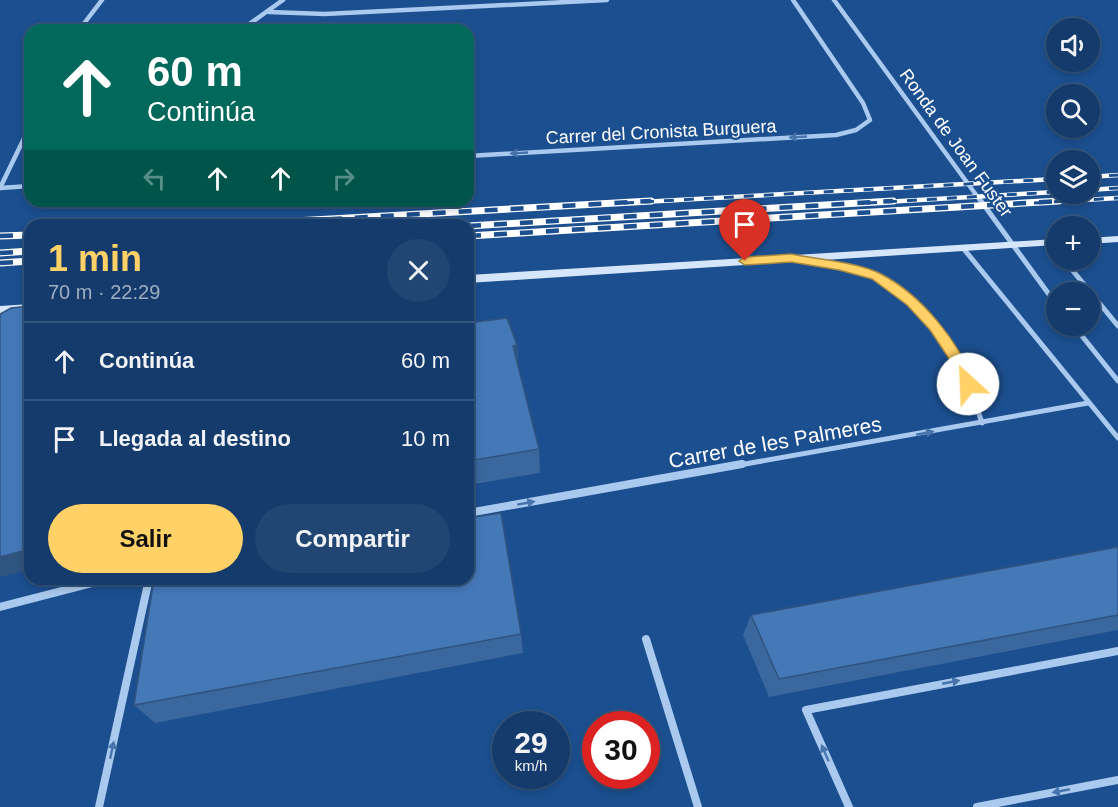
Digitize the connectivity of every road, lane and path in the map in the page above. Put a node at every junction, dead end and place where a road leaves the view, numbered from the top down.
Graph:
1 (102, 0) edge
2 (283, 0) edge
3 (607, 0) edge
4 (793, 0) edge
5 (834, 0) edge
6 (269, 12) junction
7 (84, 24) edge
8 (250, 24) edge
9 (24, 138) edge
10 (474, 156) edge
11 (24, 186) edge
12 (0, 188) edge
13 (1118, 239) edge
14 (1100, 240) edge
15 (1046, 245) edge
16 (963, 248) junction
17 (791, 258) junction
18 (1072, 270) edge
19 (474, 279) edge
20 (1046, 290) edge
21 (24, 308) edge
22 (0, 310) edge
23 (1118, 326) edge
24 (1082, 336) edge
25 (1118, 381) edge
26 (1088, 403) junction
27 (982, 423) junction
28 (1118, 438) edge
29 (474, 512) edge
30 (85, 585) edge
31 (148, 585) edge
32 (0, 607) edge
33 (646, 639) dead end
34 (1118, 651) edge
35 (1118, 780) edge
36 (99, 807) edge
37 (698, 807) edge
38 (849, 807) edge
39 (977, 807) edge

1 - 7 street
2 - 6 street
3 - 6 street
4 -> 10 street, Carrer del Cronista Burguera
5 - 20 street, Ronda de Joan Fuster
6 - 8 street
9 - 12 street
11 - 12 street
13 - 14 street
15 - 16 street
16 - 17 street
16 - 26 street
17 - 19 street
17 - 27 street
18 - 23 street
21 - 22 street
24 - 25 street
26 - 27 street, Carrer de les Palmeres
26 - 28 street
29 -> 27 street, Carrer de les Palmeres
30 - 32 street
36 -> 31 street
33 - 37 street
38 -> 34 street
35 -> 39 street

